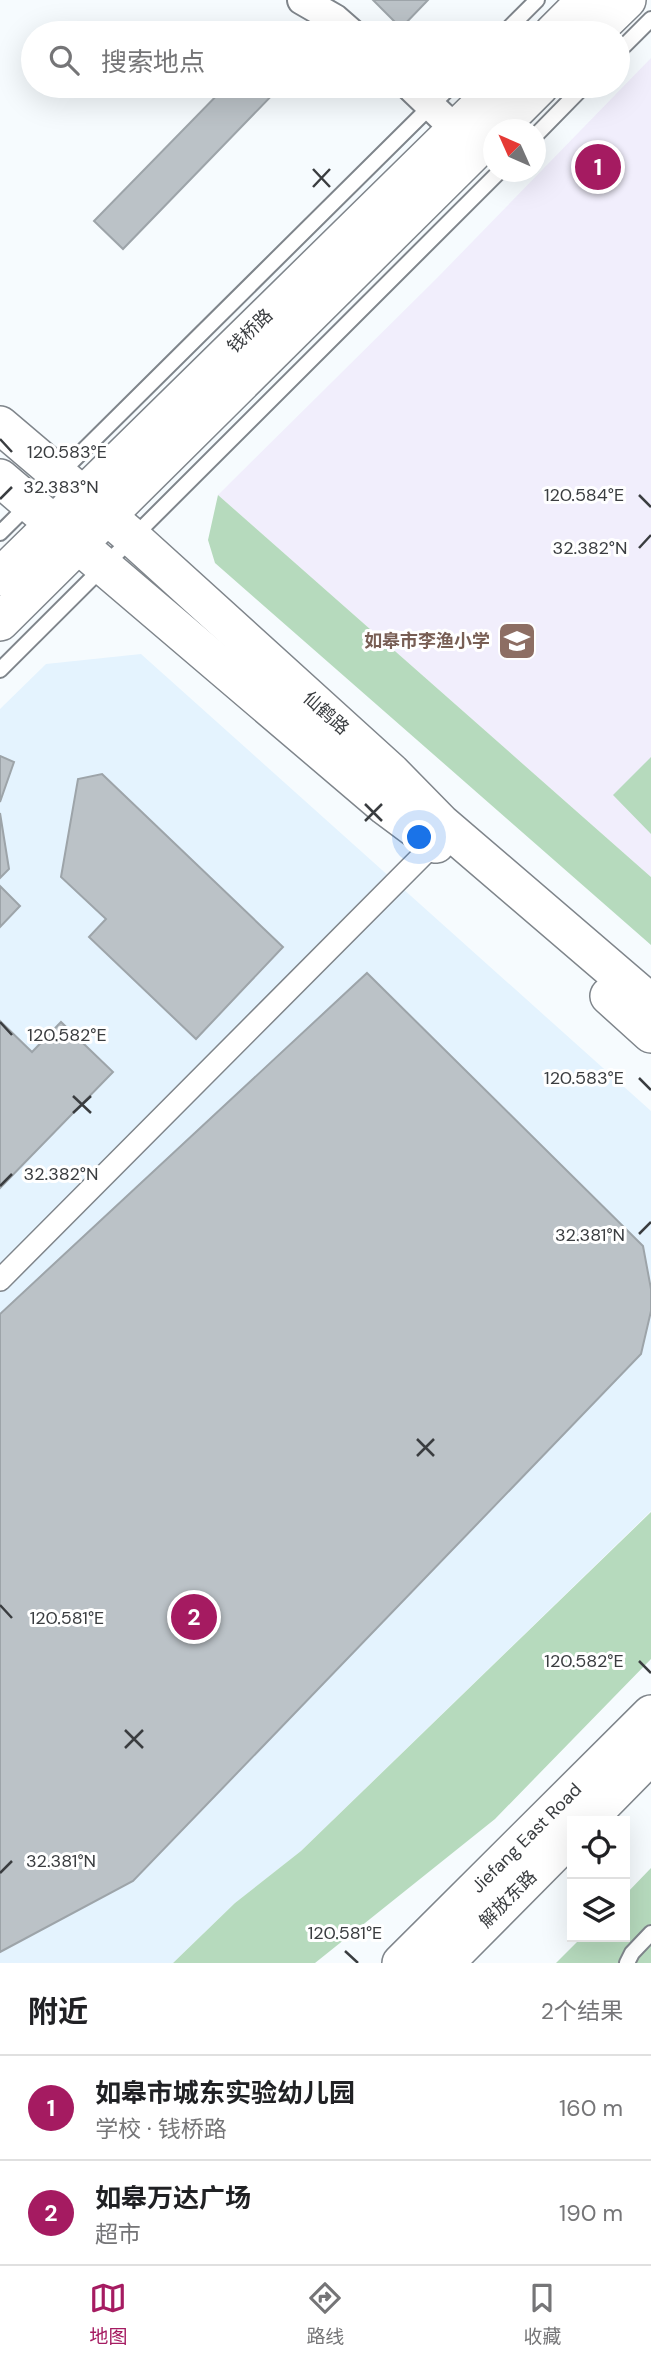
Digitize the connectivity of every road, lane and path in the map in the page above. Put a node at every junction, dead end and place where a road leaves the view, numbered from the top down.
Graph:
1 (302, 0) edge
2 (537, 0) edge
3 (586, 0) edge
4 (626, 0) edge
5 (651, 19) edge
6 (337, 21) edge
7 (516, 21) edge
8 (565, 21) edge
9 (605, 21) edge
10 (630, 40) edge
11 (431, 98) edge
12 (469, 98) edge
13 (528, 98) edge
14 (572, 98) edge
15 (446, 107) edge
16 (507, 119) edge
17 (546, 125) edge
18 (483, 142) edge
19 (487, 182) edge
20 (0, 425) edge
21 (0, 478) edge
22 (94, 506) junction
23 (0, 533) edge
24 (66, 535) junction
25 (0, 577) edge
26 (0, 622) edge
27 (0, 670) edge
28 (435, 843) junction
29 (651, 1003) edge
30 (651, 1034) edge
31 (0, 1280) edge
32 (651, 1714) edge
33 (651, 1755) edge
34 (591, 1816) edge
35 (567, 1840) edge
36 (651, 1933) edge
37 (401, 1963) edge
38 (445, 1963) edge
39 (627, 1963) edge

1 - 6 street
2 - 7 lane
3 - 8 street
4 - 9 street
5 - 10 lane
11 - 15 street
12 - 15 street, 钱桥路
13 - 16 street, 钱桥路
14 - 17 lane
15 - 22 street, 钱桥路
18 - 22 street, 钱桥路
19 - 22 lane
20 - 22 street, 仙鹤路
21 - 24 street, 仙鹤路
22 - 24 street, 钱桥路
22 - 24 lane
22 - 29 street, 仙鹤路
23 - 24 lane
24 - 25 street, 钱桥路
24 - 26 street, 钱桥路
24 - 27 lane
24 - 28 street, 仙鹤路
28 - 30 street, 仙鹤路
28 - 31 street
32 - 37 street, Jiefang East Road
33 - 34 street
35 - 38 street, 解放东路
36 - 39 lane

